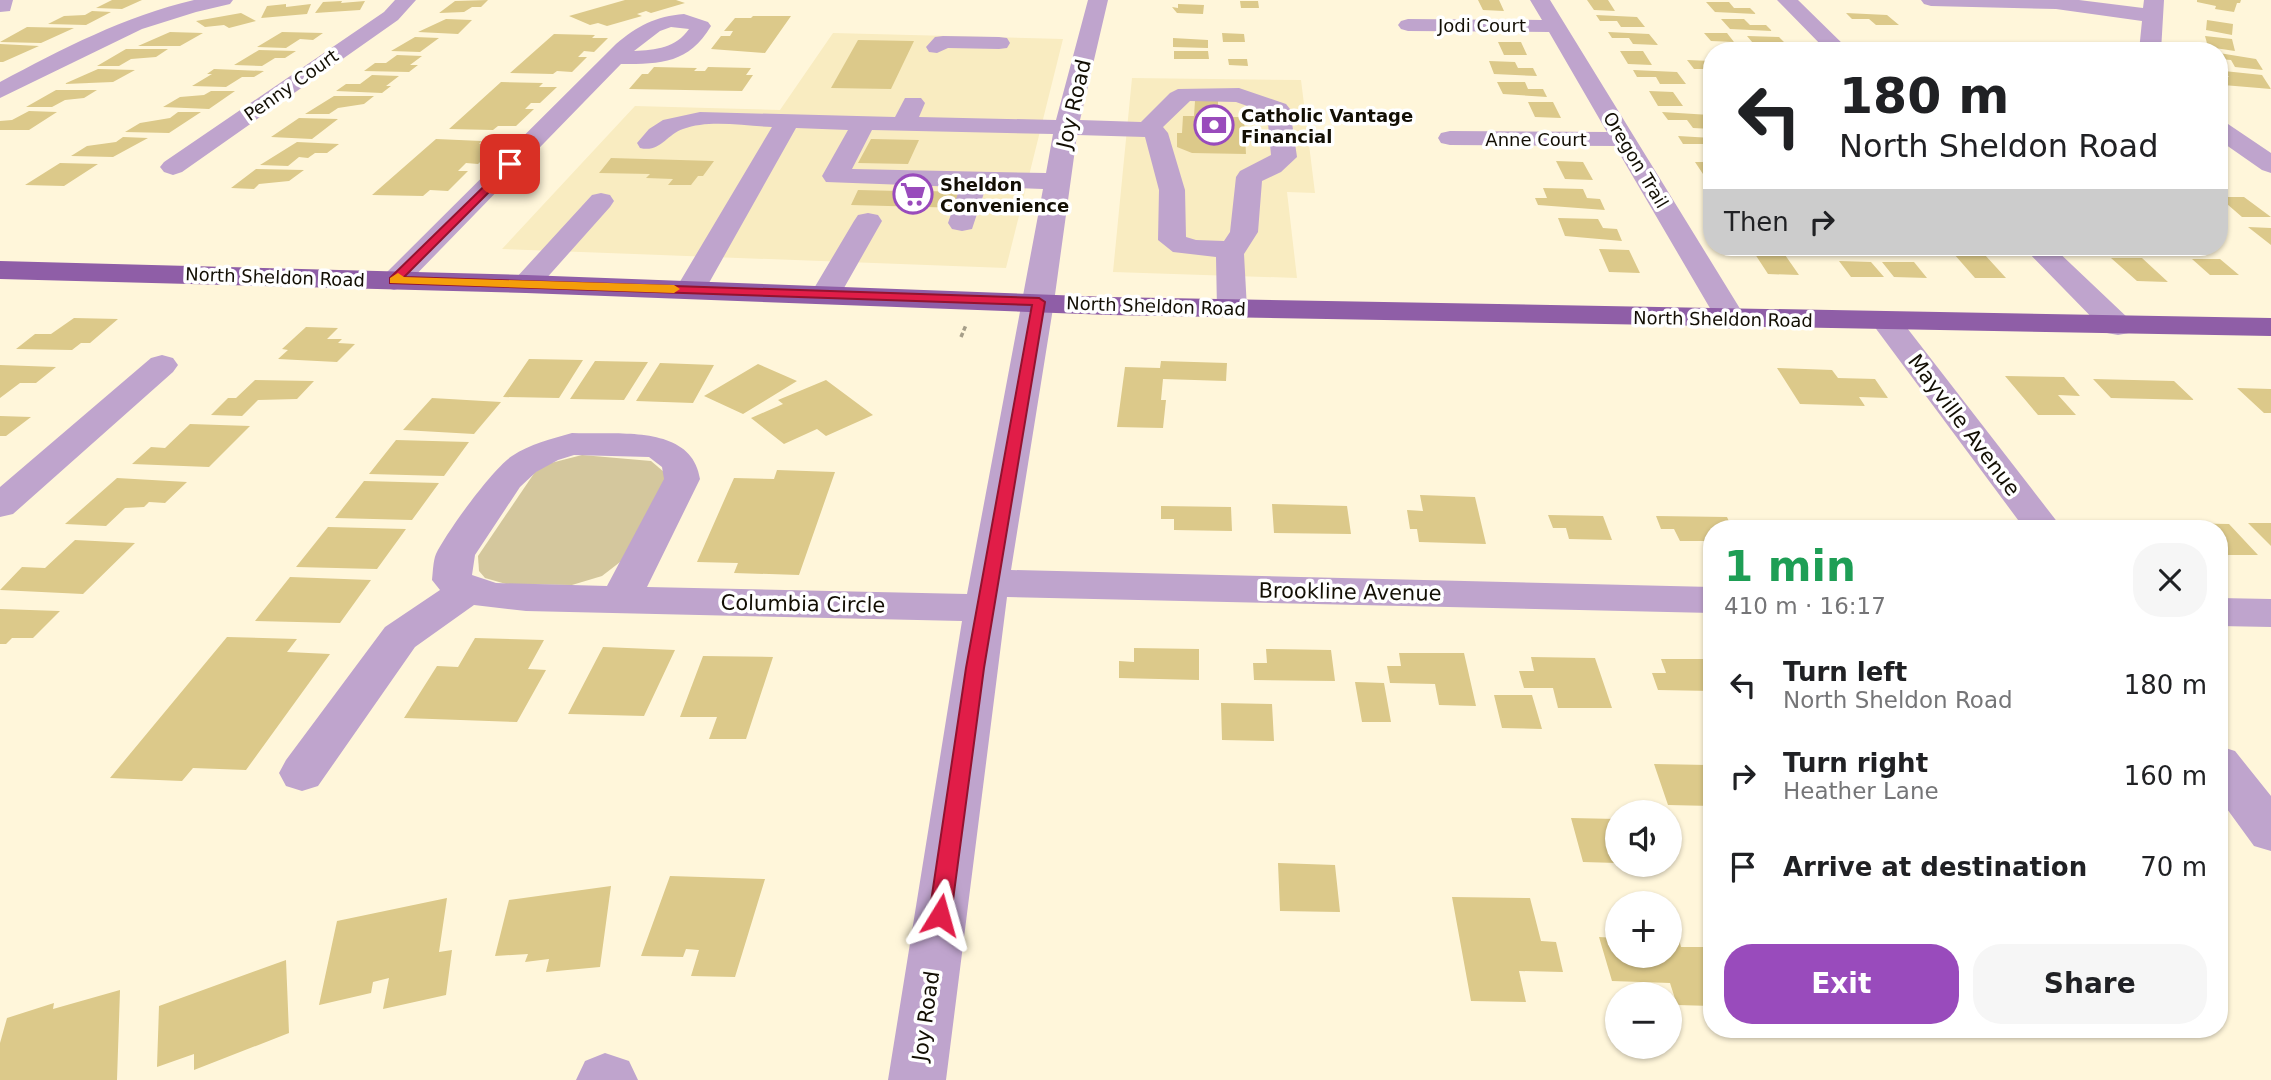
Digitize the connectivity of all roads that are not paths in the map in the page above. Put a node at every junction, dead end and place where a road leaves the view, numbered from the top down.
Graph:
1 (406, 0) edge
2 (1098, 0) edge
3 (1540, 0) edge
4 (1787, 0) edge
5 (1931, 0) edge
6 (217, 1) edge
7 (2154, 8) edge
8 (1408, 25) dead end
9 (1556, 26) junction
10 (1830, 42) edge
11 (2151, 42) edge
12 (999, 43) dead end
13 (937, 47) dead end
14 (617, 57) dead end
15 (0, 91) edge
16 (788, 121) junction
17 (864, 123) junction
18 (1066, 128) junction
19 (1147, 129) junction
20 (2228, 136) edge
21 (1450, 138) dead end
22 (1622, 139) junction
23 (649, 143) dead end
24 (2271, 143) edge
25 (954, 152) junction
26 (2271, 165) edge
27 (173, 167) dead end
28 (975, 180) junction
29 (1057, 181) junction
30 (601, 201) dead end
31 (868, 221) dead end
32 (962, 223) dead end
33 (1230, 254) junction
34 (2047, 256) edge
35 (0, 270) edge
36 (394, 281) junction
37 (526, 284) junction
38 (690, 290) junction
39 (825, 295) junction
40 (1039, 302) junction
41 (1232, 309) junction
42 (1732, 320) junction
43 (1886, 322) junction
44 (2119, 326) junction
45 (2271, 327) edge
46 (162, 365) dead end
47 (0, 506) edge
48 (2037, 520) edge
49 (467, 591) junction
50 (987, 596) junction
51 (621, 599) junction
52 (1703, 600) edge
53 (2228, 612) edge
54 (2271, 613) edge
55 (302, 773) dead end
56 (2228, 775) edge
57 (2271, 832) edge
58 (917, 1080) edge

1 - 27 street, Penny Court
2 - 18 street, Joy Road
3 - 9 street, Oregon Trail
4 - 10 street
5 - 7 street
6 - 15 street
7 - 11 street
8 - 9 street, Jodi Court
9 - 22 street, Oregon Trail
12 - 13 street
14 - 36 street
16 - 17 street
16 - 23 street
16 - 38 street
17 - 25 street
17 - 25 street
18 - 19 street
18 - 25 street
18 - 29 street, Joy Road
19 - 33 street
19 - 33 street
20 - 24 street
20 - 26 street
21 - 22 street, Anne Court
22 - 42 street, Oregon Trail
25 - 28 street
28 - 29 street
28 - 32 street
29 - 40 street, Joy Road
30 - 37 street
31 - 39 street
33 - 41 street
34 - 44 street
35 - 36 main road, North Sheldon Road
36 - 37 main road, North Sheldon Road
37 - 38 main road, North Sheldon Road
38 - 39 main road, North Sheldon Road
39 - 40 main road, North Sheldon Road
40 - 41 main road, North Sheldon Road
40 - 50 street, Joy Road
41 - 42 main road, North Sheldon Road
42 - 43 main road, North Sheldon Road
43 - 44 main road, North Sheldon Road
43 - 48 street, Mayville Avenue
44 - 45 main road, North Sheldon Road
46 - 47 street
49 - 51 street, Columbia Circle
49 - 51 street
49 - 55 street
50 - 51 street, Columbia Circle
50 - 52 street, Brookline Avenue
50 - 58 street, Joy Road
53 - 54 street
56 - 57 street

